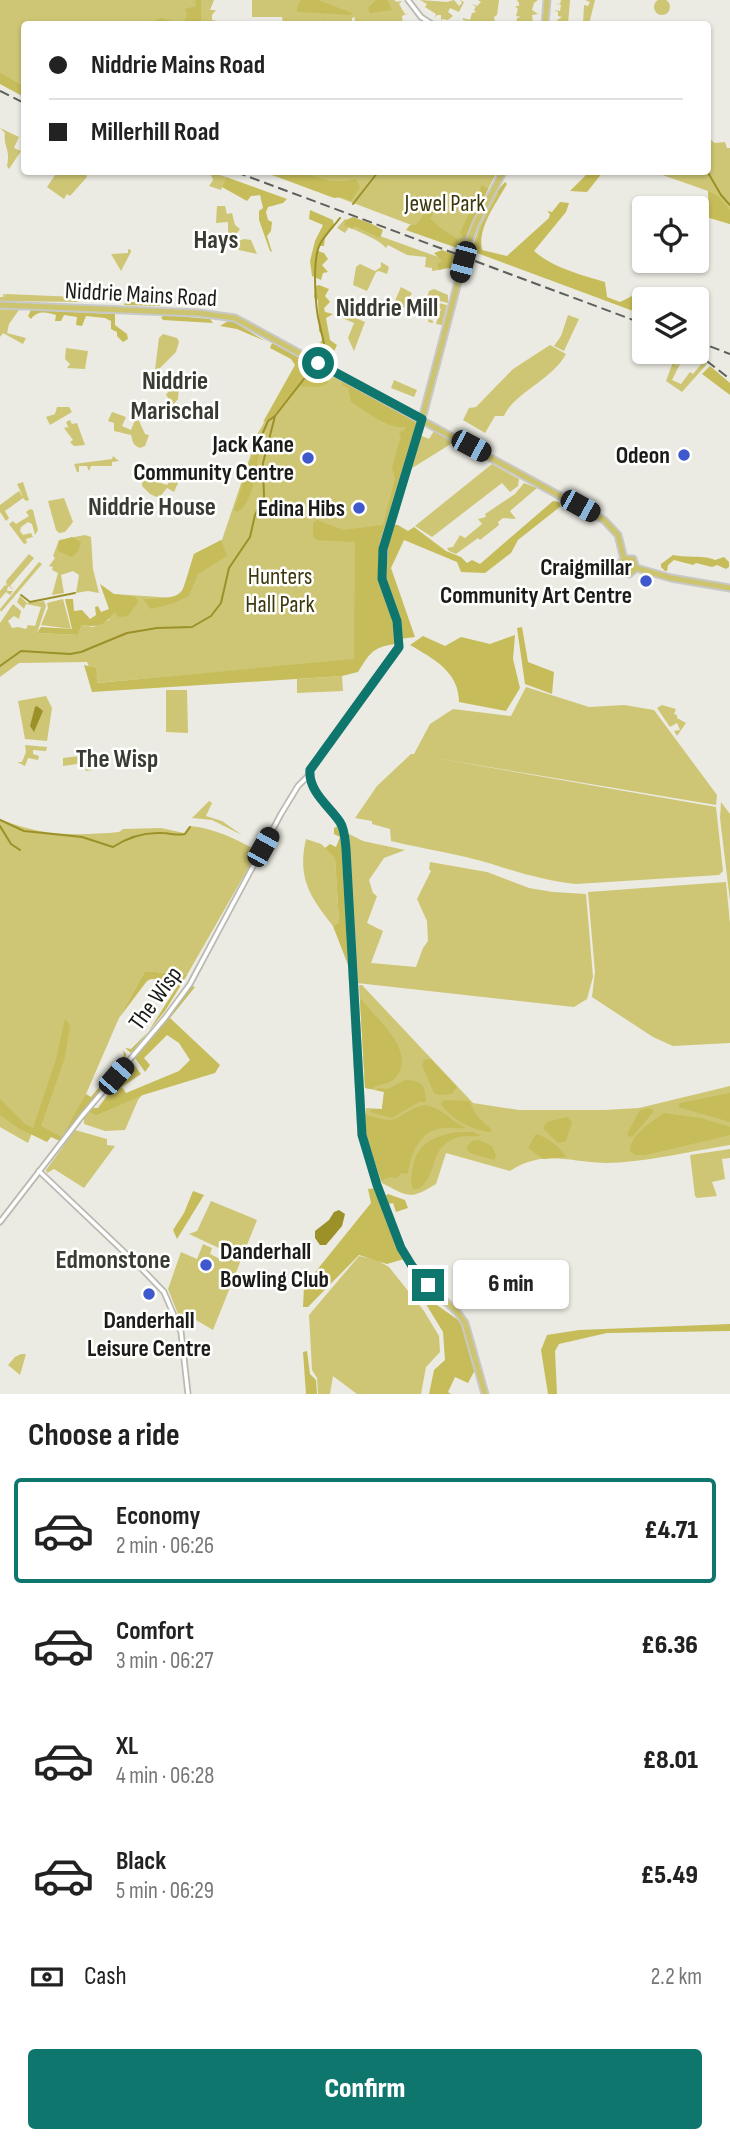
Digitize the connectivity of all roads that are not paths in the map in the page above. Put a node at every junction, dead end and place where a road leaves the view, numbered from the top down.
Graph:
1 (408, 0) edge
2 (547, 0) edge
3 (428, 21) edge
4 (545, 21) edge
5 (502, 175) edge
6 (0, 305) edge
7 (422, 419) junction
8 (624, 558) junction
9 (636, 568) junction
10 (730, 588) edge
11 (309, 775) junction
12 (39, 1171) junction
13 (0, 1222) edge
14 (188, 1394) edge
15 (485, 1394) edge

1 - 3 street
2 - 4 main road
5 - 7 main road
6 - 7 main road, Niddrie Mains Road
7 - 8 main road, Niddrie Mains Road
7 - 11 main road
8 - 9 main road
8 - 9 main road
9 - 10 main road
11 - 12 street, The Wisp
11 - 15 main road
12 - 13 street, The Wisp
12 - 14 street

